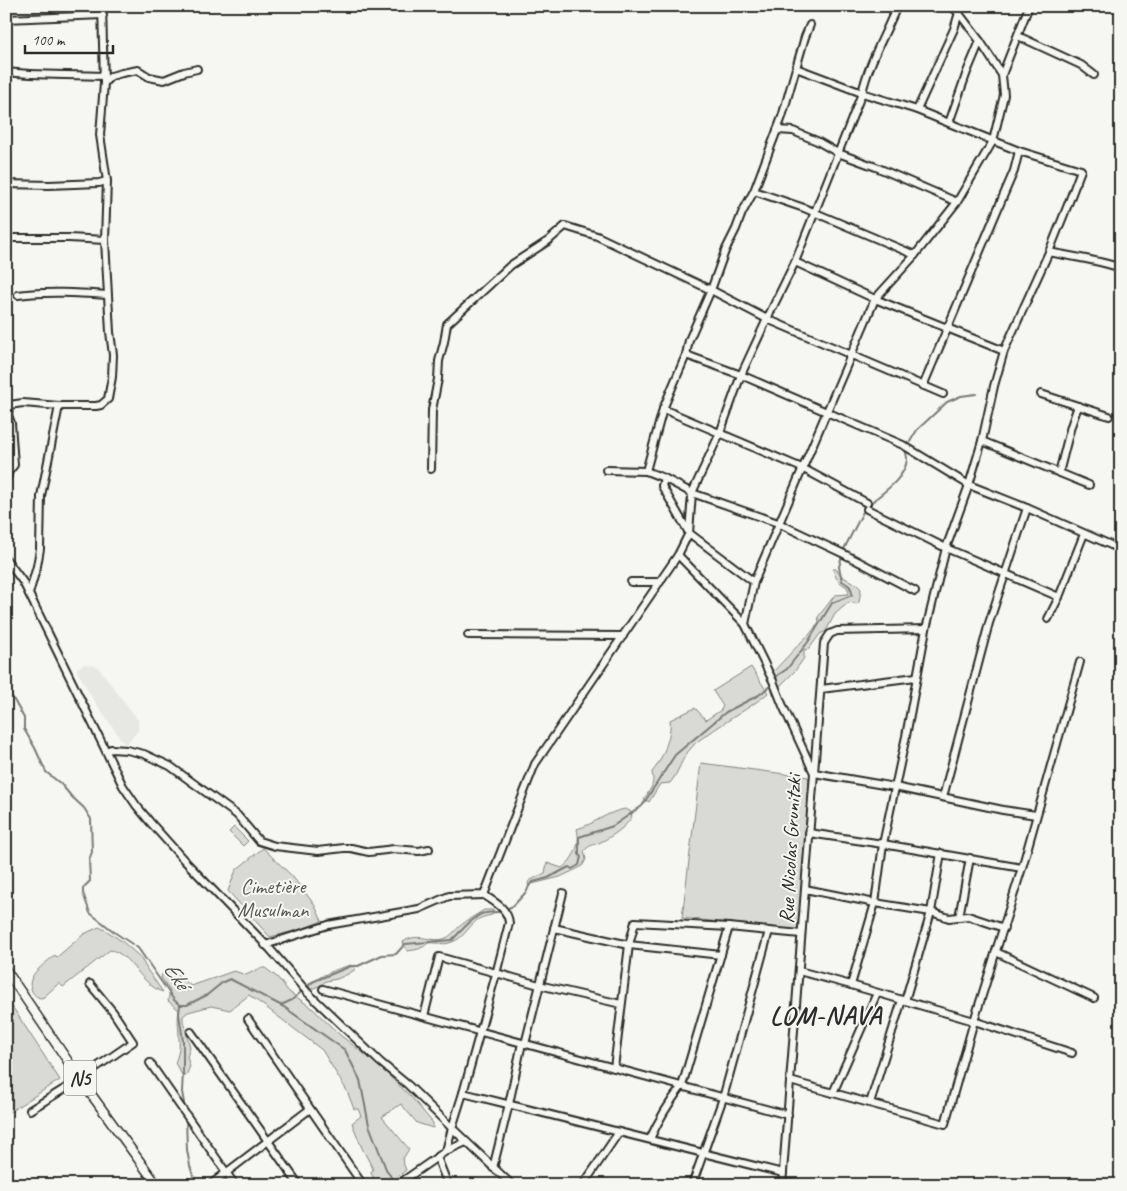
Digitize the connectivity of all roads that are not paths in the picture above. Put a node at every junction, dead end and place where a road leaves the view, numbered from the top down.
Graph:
1 (102, 6) edge
2 (897, 6) edge
3 (951, 6) edge
4 (1029, 6) edge
5 (959, 9) edge
6 (103, 16) junction
7 (6, 19) edge
8 (810, 25) dead end
9 (1018, 36) junction
10 (980, 41) junction
11 (796, 68) junction
12 (197, 69) dead end
13 (6, 72) edge
14 (1002, 75) junction
15 (1094, 75) dead end
16 (104, 79) junction
17 (862, 93) junction
18 (918, 110) junction
19 (949, 123) junction
20 (777, 130) junction
21 (993, 141) junction
22 (1019, 152) junction
23 (838, 153) junction
24 (107, 181) junction
25 (6, 184) edge
26 (754, 191) junction
27 (956, 202) junction
28 (814, 213) junction
29 (6, 239) edge
30 (105, 240) junction
31 (1049, 252) junction
32 (915, 255) junction
33 (795, 262) junction
34 (1121, 268) edge
35 (711, 290) junction
36 (18, 295) dead end
37 (107, 295) junction
38 (874, 298) junction
39 (766, 320) junction
40 (947, 328) junction
41 (1004, 351) junction
42 (851, 354) junction
43 (686, 355) junction
44 (741, 375) junction
45 (923, 386) junction
46 (944, 394) dead end
47 (1041, 394) dead end
48 (59, 406) junction
49 (1078, 406) junction
50 (663, 409) junction
51 (826, 412) junction
52 (1109, 416) dead end
53 (720, 433) junction
54 (982, 441) junction
55 (431, 468) dead end
56 (802, 468) junction
57 (606, 470) dead end
58 (646, 471) junction
59 (1060, 473) junction
60 (664, 478) junction
61 (6, 482) edge
62 (969, 485) junction
63 (1089, 485) dead end
64 (692, 493) junction
65 (1026, 508) junction
66 (778, 523) junction
67 (689, 533) junction
68 (1084, 534) junction
69 (1113, 546) dead end
70 (946, 548) junction
71 (678, 555) junction
72 (6, 559) edge
73 (1005, 572) junction
74 (631, 582) dead end
75 (660, 582) junction
76 (754, 582) junction
77 (915, 591) dead end
78 (29, 594) junction
79 (1059, 597) junction
80 (1048, 619) dead end
81 (745, 624) junction
82 (926, 629) junction
83 (468, 634) dead end
84 (623, 636) junction
85 (1080, 662) dead end
86 (916, 677) junction
87 (821, 689) junction
88 (106, 751) junction
89 (814, 773) junction
90 (895, 787) junction
91 (943, 797) junction
92 (1036, 815) junction
93 (809, 833) junction
94 (883, 844) junction
95 (429, 849) dead end
96 (941, 854) junction
97 (970, 858) junction
98 (1022, 868) junction
99 (805, 889) junction
100 (563, 893) dead end
101 (484, 895) junction
102 (874, 902) junction
103 (931, 912) junction
104 (959, 917) junction
105 (729, 927) junction
106 (554, 928) junction
107 (1004, 928) junction
108 (769, 931) junction
109 (801, 934) junction
110 (266, 944) junction
111 (629, 945) junction
112 (996, 952) junction
113 (720, 956) junction
114 (7, 971) edge
115 (799, 971) junction
116 (496, 974) junction
117 (90, 984) dead end
118 (539, 985) junction
119 (851, 985) junction
120 (323, 989) dead end
121 (878, 993) junction
122 (1094, 998) dead end
123 (904, 1000) junction
124 (621, 1004) junction
125 (424, 1016) junction
126 (248, 1019) dead end
127 (974, 1021) junction
128 (480, 1031) junction
129 (191, 1032) dead end
130 (523, 1043) junction
131 (1072, 1053) dead end
132 (150, 1063) dead end
133 (614, 1068) junction
134 (80, 1079) junction
135 (790, 1081) junction
136 (682, 1086) junction
137 (463, 1092) junction
138 (834, 1093) junction
139 (723, 1098) junction
140 (870, 1103) junction
141 (509, 1104) junction
142 (310, 1109) junction
143 (30, 1110) dead end
144 (788, 1115) junction
145 (452, 1128) junction
146 (619, 1132) junction
147 (650, 1139) junction
148 (268, 1141) junction
149 (466, 1142) junction
150 (446, 1151) junction
151 (703, 1153) junction
152 (437, 1157) junction
153 (493, 1168) junction
154 (226, 1172) junction
155 (783, 1173) junction
156 (399, 1183) edge
157 (157, 1185) edge
158 (210, 1185) edge
159 (235, 1185) edge
160 (299, 1185) edge
161 (363, 1185) edge
162 (448, 1185) edge
163 (512, 1185) edge
164 (583, 1185) edge
165 (692, 1185) edge
166 (782, 1185) edge

1 - 6 street
2 - 17 street
3 - 5 street
4 - 9 street
5 - 10 street
5 - 18 street
6 - 7 street
6 - 16 street
8 - 11 street
9 - 14 street
9 - 15 street
10 - 14 street
10 - 19 street
11 - 17 street
11 - 20 street
12 - 16 street
13 - 16 street
14 - 21 street
16 - 24 street
17 - 18 street
17 - 23 street
18 - 19 street
19 - 21 street
20 - 23 street
20 - 26 street
21 - 22 street
21 - 27 street
22 - 31 street
22 - 40 street
23 - 27 street
23 - 28 street
24 - 25 street
24 - 30 street
26 - 28 street
26 - 35 street
27 - 32 street
28 - 32 street
28 - 33 street
29 - 30 street
30 - 37 street
31 - 34 street
31 - 41 street
32 - 38 street
33 - 38 street
33 - 39 street
35 - 39 street
35 - 43 street
35 - 55 street
36 - 37 street
37 - 48 street
38 - 40 street
38 - 42 street
39 - 42 street
39 - 44 street
40 - 41 street
40 - 45 street
41 - 54 street
42 - 45 street
42 - 51 street
43 - 44 street
43 - 50 street
44 - 51 street
44 - 53 street
45 - 46 street
47 - 49 street
48 - 61 street
48 - 78 street
49 - 52 street
49 - 59 street
50 - 53 street
50 - 58 street
51 - 56 street
51 - 62 street
53 - 56 street
53 - 64 street
54 - 59 street
54 - 62 street
56 - 66 street
56 - 70 street
57 - 58 street
58 - 60 street
59 - 63 street
60 - 64 street
60 - 67 street
62 - 65 street
62 - 70 street
64 - 66 street
64 - 67 street
65 - 68 street
65 - 73 street
66 - 76 street
66 - 77 street
67 - 71 street
67 - 76 street
68 - 69 street
68 - 79 street
70 - 73 street
70 - 82 street
71 - 75 street
71 - 81 street, Rue Nicolas Grunitzki
72 - 78 street
73 - 79 street
73 - 91 street
74 - 75 street
75 - 84 street
76 - 81 street
78 - 88 street
79 - 80 street
81 - 89 street, Rue Nicolas Grunitzki
82 - 86 street
82 - 87 street
83 - 84 street
84 - 101 street
85 - 92 street
86 - 87 street
86 - 90 street
87 - 89 street
88 - 95 street
88 - 110 street
89 - 90 street
89 - 93 street, Rue Nicolas Grunitzki
90 - 91 street
90 - 94 street
91 - 92 street
92 - 98 street
93 - 94 street
93 - 99 street, Rue Nicolas Grunitzki
94 - 96 street
94 - 102 street
96 - 97 street
96 - 103 street
97 - 98 street
97 - 104 street
98 - 107 street
99 - 102 street
99 - 109 street, Rue Nicolas Grunitzki
100 - 106 street
101 - 110 street
101 - 116 street
102 - 103 street
102 - 119 street
103 - 104 street
103 - 123 street
104 - 107 street
105 - 108 street
105 - 111 street
105 - 113 street
106 - 111 street
106 - 118 street
107 - 112 street
108 - 109 street
108 - 139 street
109 - 115 street, Rue Nicolas Grunitzki
110 - 145 street
111 - 113 street
111 - 124 street
112 - 122 street
112 - 127 street
113 - 136 street
114 - 134 main road, N5
115 - 119 street
115 - 135 street, Rue Nicolas Grunitzki
116 - 118 street
116 - 125 street
116 - 128 street
117 - 134 street
118 - 124 street
118 - 130 street
119 - 121 street
120 - 125 street
121 - 123 street
121 - 138 street
123 - 127 street
123 - 140 street
124 - 133 street
125 - 128 street
126 - 142 street
127 - 131 street
127 - 140 street
128 - 130 street
128 - 137 street
129 - 148 street
130 - 133 street
130 - 141 street
132 - 154 street
133 - 136 street
134 - 143 street
134 - 157 main road, N5
135 - 138 street
135 - 144 street, Rue Nicolas Grunitzki
136 - 139 street
136 - 147 street
137 - 141 street
137 - 145 street
138 - 140 street
139 - 144 street
139 - 151 street
141 - 146 street
141 - 153 street
142 - 148 street
142 - 161 street
144 - 155 street, Rue Nicolas Grunitzki
145 - 149 street
145 - 150 street
146 - 147 street
146 - 164 street
147 - 151 street
148 - 154 street
148 - 160 street
149 - 150 street
149 - 153 street
150 - 152 street
151 - 155 street
151 - 165 street
152 - 156 street
152 - 162 street
153 - 163 street
154 - 158 street
154 - 159 street
155 - 166 street, Rue Nicolas Grunitzki

